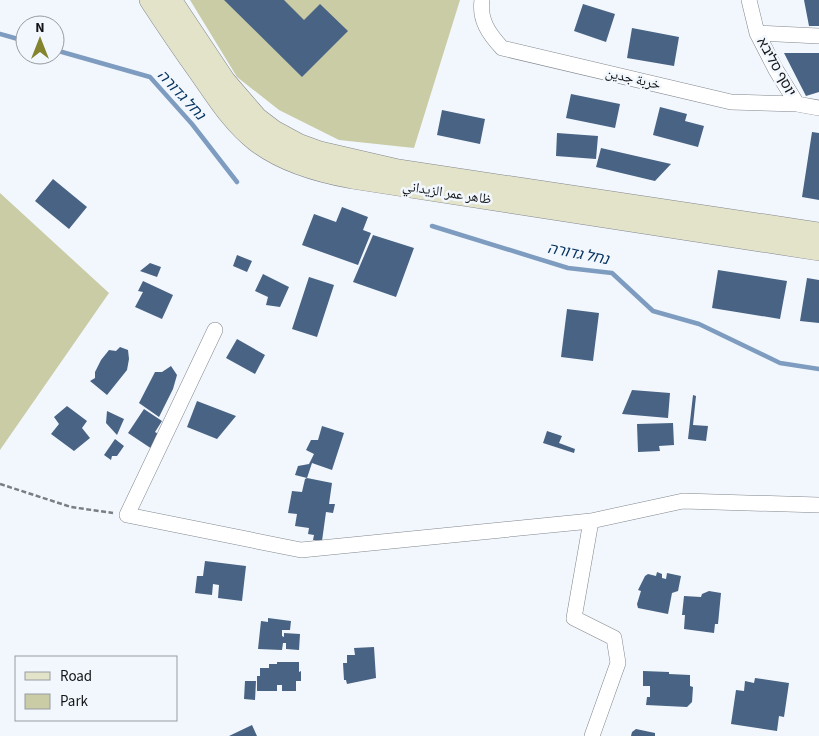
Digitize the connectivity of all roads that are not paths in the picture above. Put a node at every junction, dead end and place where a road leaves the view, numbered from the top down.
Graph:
1 (150, 0) edge
2 (171, 0) edge
3 (482, 0) edge
4 (749, 0) edge
5 (757, 33) junction
6 (819, 36) edge
7 (797, 104) junction
8 (819, 108) edge
9 (819, 233) edge
10 (819, 250) edge
11 (215, 330) dead end
12 (819, 505) edge
13 (591, 521) junction
14 (592, 736) edge

1 - 10 main road, ظاهر عمر الزيداني
2 - 9 main road, ظاهر عمر الزيداني
3 - 7 street, خربة جدين
4 - 5 street, יוסף סליבא
5 - 6 street
5 - 7 street, יוסף סליבא
7 - 8 street, خربة جدين
11 - 13 street
12 - 13 street
13 - 14 street

